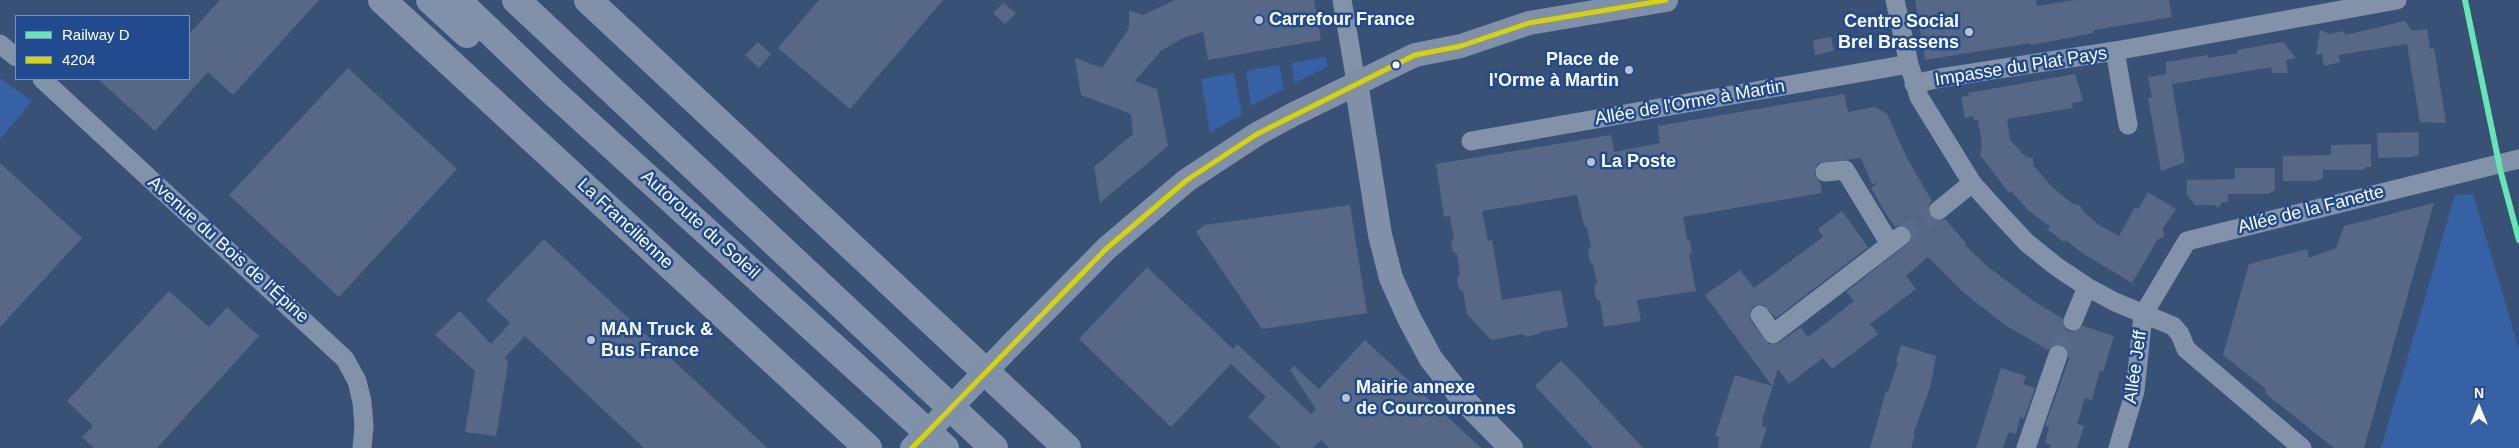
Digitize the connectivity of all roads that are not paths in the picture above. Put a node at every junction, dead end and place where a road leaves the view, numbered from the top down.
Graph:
1 (382, 0) edge
2 (430, 0) edge
3 (457, 0) edge
4 (516, 0) edge
5 (588, 0) edge
6 (1342, 0) edge
7 (1666, 0) edge
8 (1896, 0) edge
9 (2397, 0) edge
10 (0, 44) edge
11 (2115, 50) junction
12 (15, 56) edge
13 (1909, 64) junction
14 (43, 80) edge
15 (1356, 82) junction
16 (1914, 84) junction
17 (553, 92) junction
18 (2128, 125) dead end
19 (1471, 141) dead end
20 (2519, 159) edge
21 (1825, 172) dead end
22 (1972, 184) junction
23 (1939, 210) tunnel mouth
24 (2087, 287) junction
25 (2143, 314) junction
26 (1760, 316) dead end
27 (2073, 321) tunnel mouth
28 (2058, 355) tunnel mouth
29 (362, 448) edge
30 (868, 448) edge
31 (912, 448) edge
32 (944, 448) edge
33 (994, 448) edge
34 (1067, 448) edge
35 (1511, 448) edge
36 (2026, 448) edge
37 (2118, 448) edge
38 (2302, 448) edge

1 - 30 highway, La Francilienne
2 - 17 highway
3 - 17 highway, Autoroute du Soleil
4 - 33 highway, Autoroute du Soleil
5 - 34 highway
6 - 15 street
7 - 15 main road
8 - 13 street
9 - 11 street
10 - 12 street
11 - 16 street, Impasse du Plat Pays
11 - 18 street, Impasse du Plat Pays
13 - 16 street
13 - 19 street, Allée de l'Orme à Martin
14 - 29 street, Avenue du Bois de l'Épine
15 - 31 main road, bridge
15 - 35 main road
16 - 22 street
17 - 32 highway, Autoroute du Soleil
20 - 25 street, Allée de la Fanette
21 - 26 street
22 - 23 street
22 - 24 street
24 - 25 street
24 - 27 street
25 - 37 street, Allée Jeff
25 - 38 street
28 - 36 street

